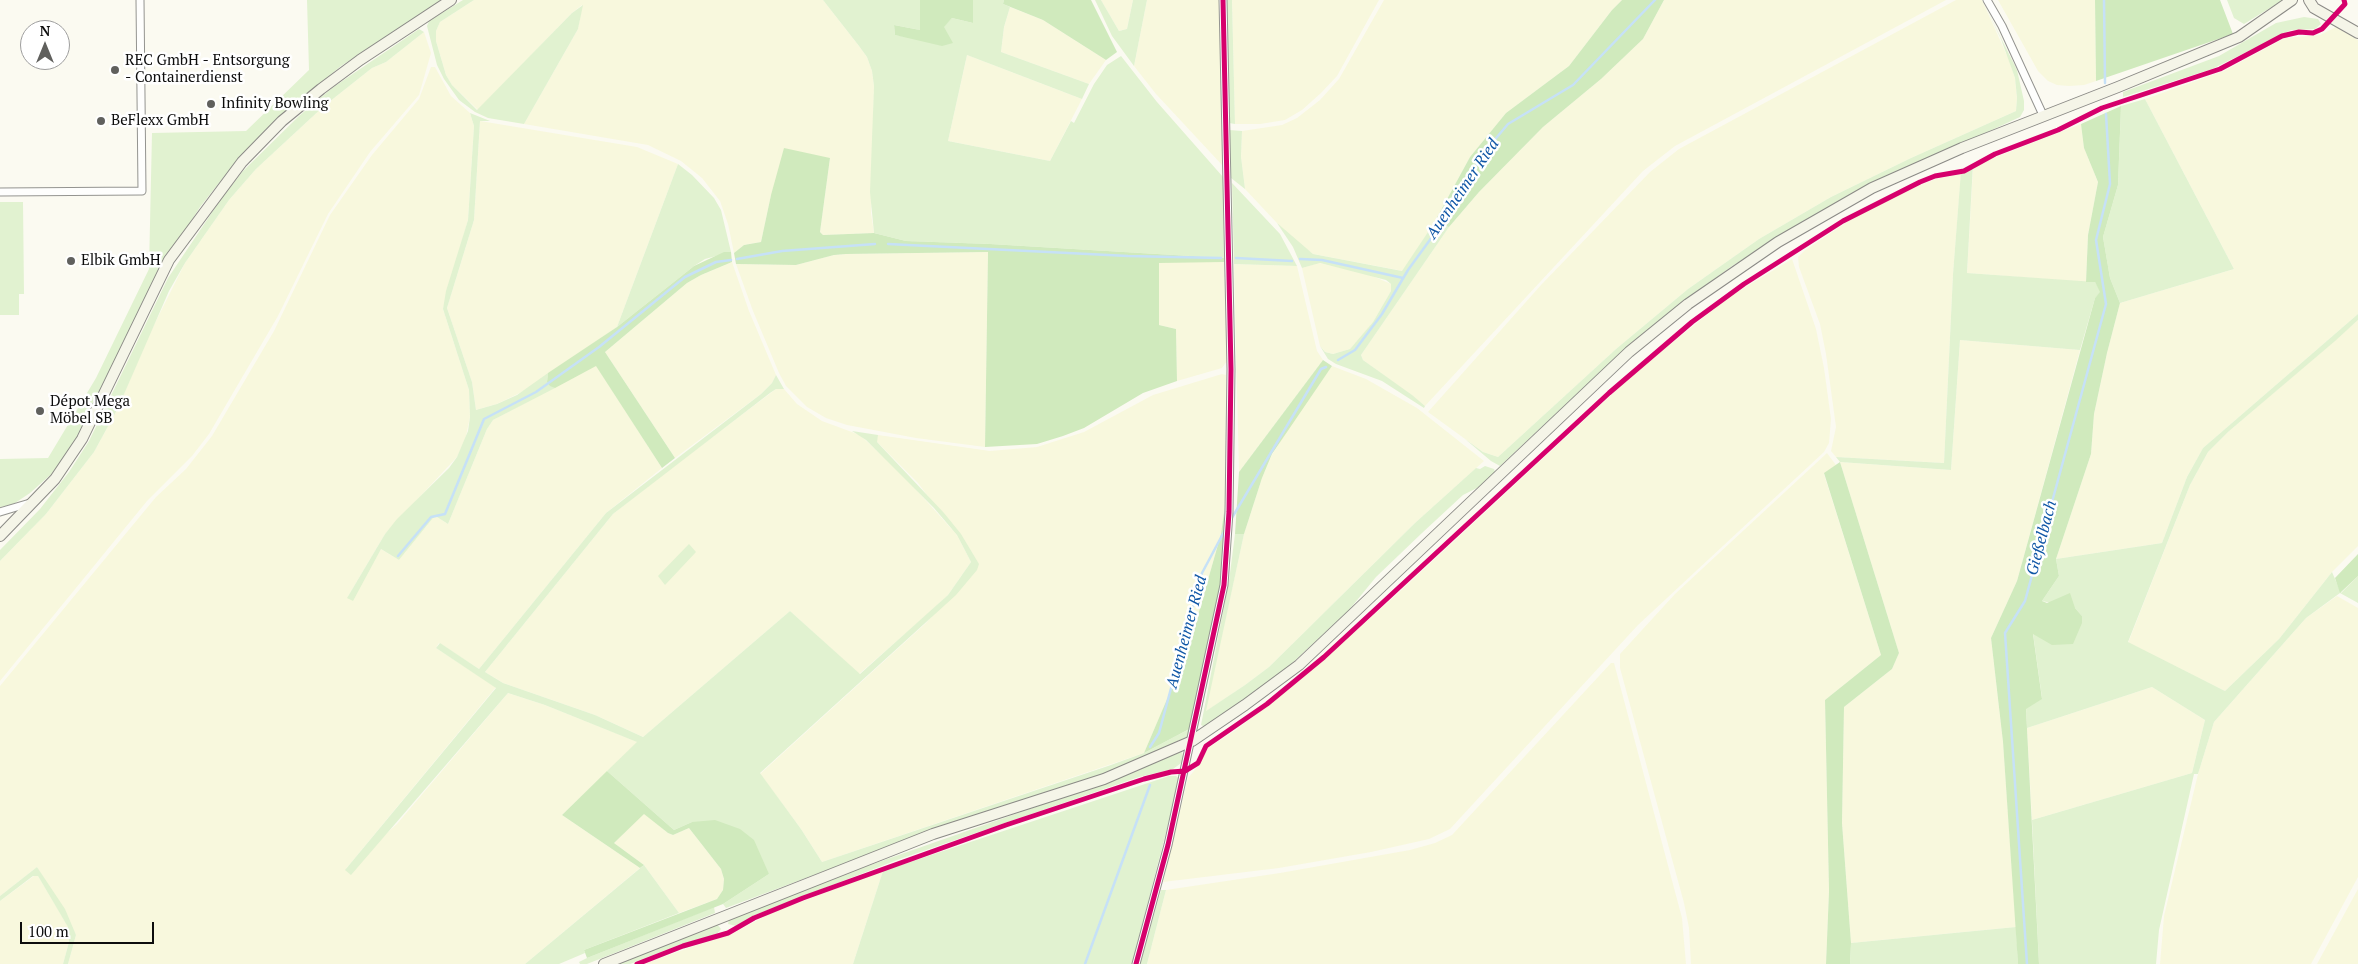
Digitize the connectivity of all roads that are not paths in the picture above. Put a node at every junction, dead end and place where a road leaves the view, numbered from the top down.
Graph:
1 (140, 0) edge
2 (451, 0) edge
3 (1223, 0) edge
4 (1987, 0) edge
5 (2292, 0) edge
6 (2309, 0) edge
7 (2358, 33) edge
8 (2043, 115) junction
9 (0, 192) edge
10 (33, 502) junction
11 (0, 512) edge
12 (2, 532) edge
13 (1192, 740) junction
14 (604, 964) edge
15 (1136, 964) edge

1 - 9 street
2 - 10 main road
3 - 13 street
4 - 8 street
5 - 8 main road
6 - 7 main road
8 - 13 main road
10 - 11 street
10 - 12 main road
13 - 14 main road
13 - 15 street

